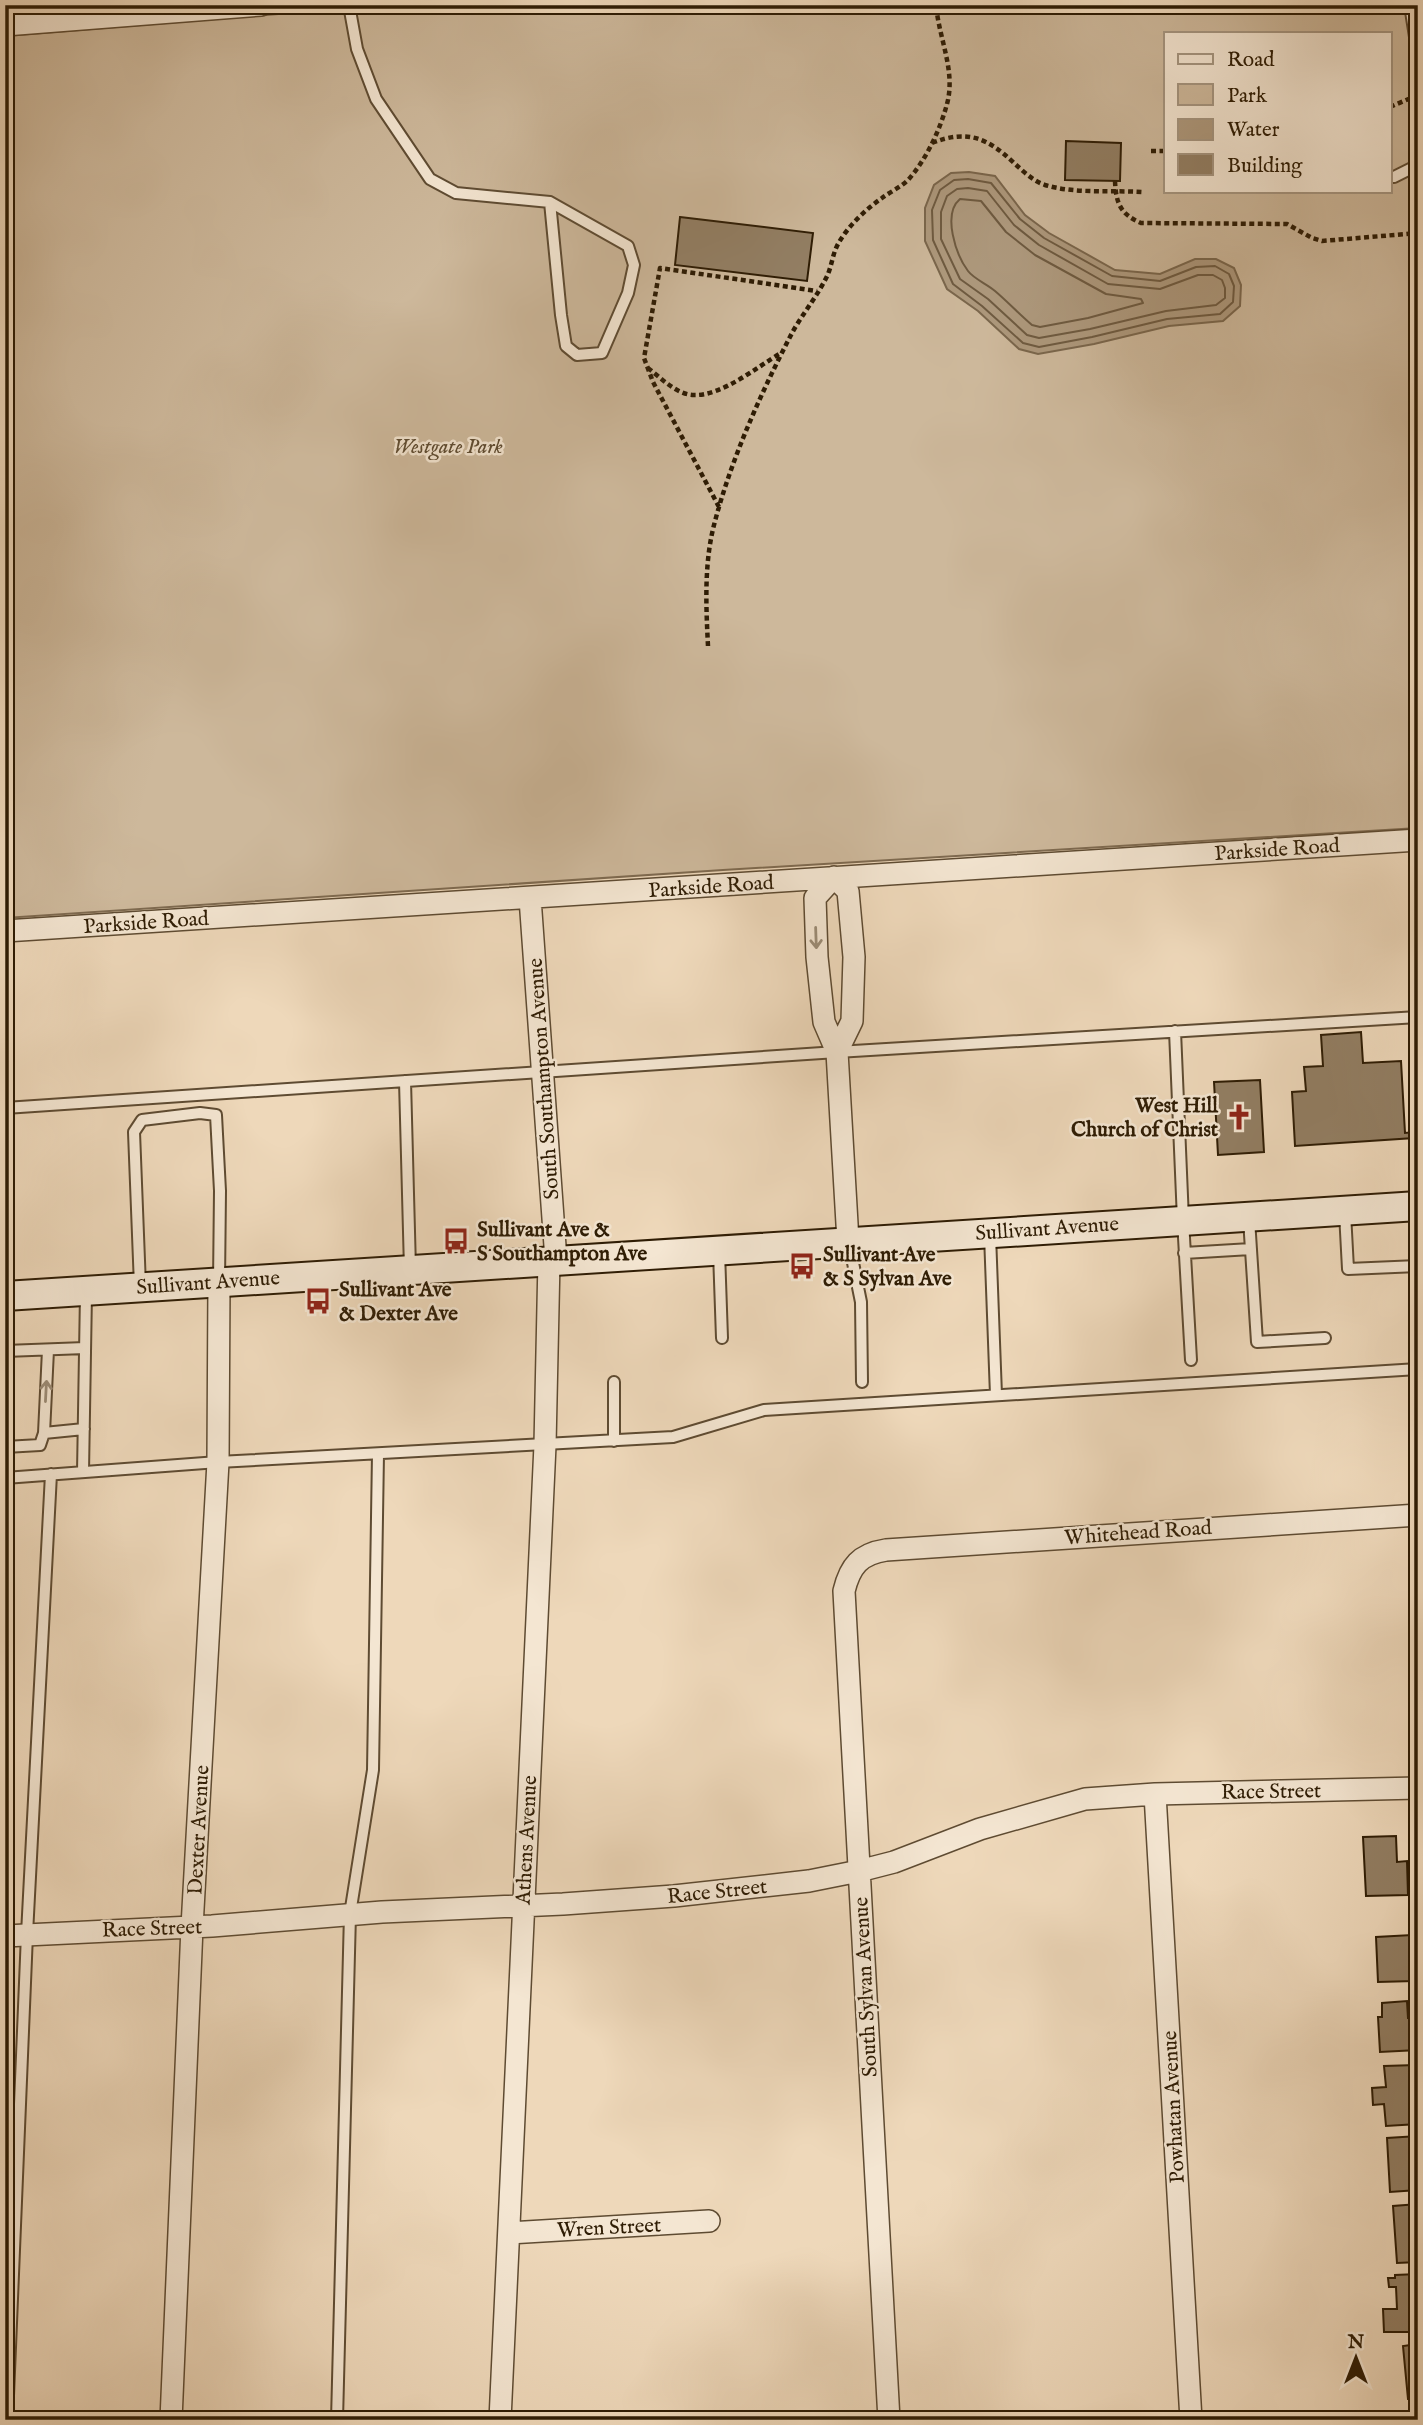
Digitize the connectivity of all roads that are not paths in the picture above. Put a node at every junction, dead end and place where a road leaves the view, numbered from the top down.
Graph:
1 (261, 5) edge
2 (349, 5) edge
3 (1410, 5) edge
4 (66, 13) edge
5 (5, 25) edge
6 (1418, 56) edge
7 (1418, 165) edge
8 (1392, 176) edge
9 (550, 202) junction
10 (1418, 840) edge
11 (834, 877) junction
12 (530, 898) junction
13 (5, 931) edge
14 (1418, 1017) edge
15 (1175, 1031) junction
16 (837, 1052) junction
17 (542, 1073) junction
18 (405, 1081) junction
19 (5, 1108) edge
20 (1418, 1206) edge
21 (1345, 1211) junction
22 (1248, 1216) junction
23 (1183, 1220) junction
24 (989, 1232) junction
25 (848, 1241) junction
26 (1251, 1249) junction
27 (719, 1250) junction
28 (1184, 1252) junction
29 (552, 1260) junction
30 (1418, 1266) edge
31 (410, 1269) junction
32 (219, 1282) junction
33 (140, 1286) junction
34 (86, 1290) junction
35 (5, 1296) edge
36 (723, 1338) dead end
37 (1325, 1338) dead end
38 (85, 1348) junction
39 (48, 1350) junction
40 (5, 1351) edge
41 (1191, 1360) dead end
42 (1418, 1369) edge
43 (614, 1382) dead end
44 (862, 1382) dead end
45 (996, 1395) junction
46 (84, 1429) junction
47 (44, 1433) junction
48 (614, 1441) junction
49 (545, 1445) junction
50 (5, 1447) edge
51 (378, 1454) junction
52 (218, 1462) junction
53 (83, 1472) junction
54 (51, 1474) junction
55 (5, 1478) edge
56 (1418, 1515) edge
57 (861, 1558) joint
58 (1418, 1788) edge
59 (1155, 1794) junction
60 (859, 1871) junction
61 (523, 1906) junction
62 (350, 1914) junction
63 (192, 1927) junction
64 (27, 1934) junction
65 (5, 1936) edge
66 (709, 2221) dead end
67 (509, 2233) junction
68 (7, 2420) edge
69 (171, 2420) edge
70 (337, 2420) edge
71 (500, 2420) edge
72 (889, 2420) edge
73 (1191, 2420) edge

1 - 4 street
2 - 9 lane
3 - 6 lane
4 - 5 street
7 - 8 lane
9 - 9 lane
10 - 11 street, Parkside Road
11 - 12 street, Parkside Road
11 - 16 street
11 -> 16 street
12 - 13 street, Parkside Road
12 - 17 street, South Southampton Avenue
14 - 15 lane
15 - 16 lane
15 - 23 lane
16 - 17 lane
16 - 25 street
17 - 18 lane
17 - 29 street, South Southampton Avenue
18 - 19 lane
18 - 31 lane
20 - 21 main road, Sullivant Avenue
21 - 22 main road, Sullivant Avenue
21 - 30 lane
22 - 23 main road, Sullivant Avenue
22 - 26 lane
23 - 24 main road, Sullivant Avenue
23 - 28 lane
24 - 25 main road, Sullivant Avenue
24 - 45 lane
25 - 27 main road, Sullivant Avenue
25 - 44 lane
26 - 28 lane
26 - 37 lane
27 - 29 main road, Sullivant Avenue
27 - 36 lane
28 - 41 lane
29 - 31 main road, Sullivant Avenue
29 - 49 street, Athens Avenue
31 - 32 main road, Sullivant Avenue
32 - 33 main road, Sullivant Avenue
32 - 33 lane
32 - 52 street, Dexter Avenue
33 - 34 main road, Sullivant Avenue
34 - 35 main road, Sullivant Avenue
34 - 38 lane
38 - 39 lane
38 - 46 lane
39 - 40 lane
47 -> 39 lane
42 - 45 lane
43 - 48 lane
45 - 48 lane
46 - 47 lane
46 - 53 lane
47 - 50 lane
48 - 49 lane
49 - 51 lane
49 - 61 street, Athens Avenue
51 - 52 lane
51 - 62 lane
52 - 53 lane
52 - 63 street, Dexter Avenue
53 - 54 lane
54 - 55 lane
54 - 64 lane
56 - 57 street, Whitehead Road
57 - 60 street, South Sylvan Avenue
58 - 59 street, Race Street
59 - 60 street, Race Street
59 - 73 street, Powhatan Avenue
60 - 61 street, Race Street
60 - 72 street, South Sylvan Avenue
61 - 62 street, Race Street
61 - 67 street, Athens Avenue
62 - 63 street, Race Street
62 - 70 lane
63 - 64 street, Race Street
63 - 69 street, Dexter Avenue
64 - 65 street, Race Street
64 - 68 lane
66 - 67 street, Wren Street
67 - 71 street, Athens Avenue

